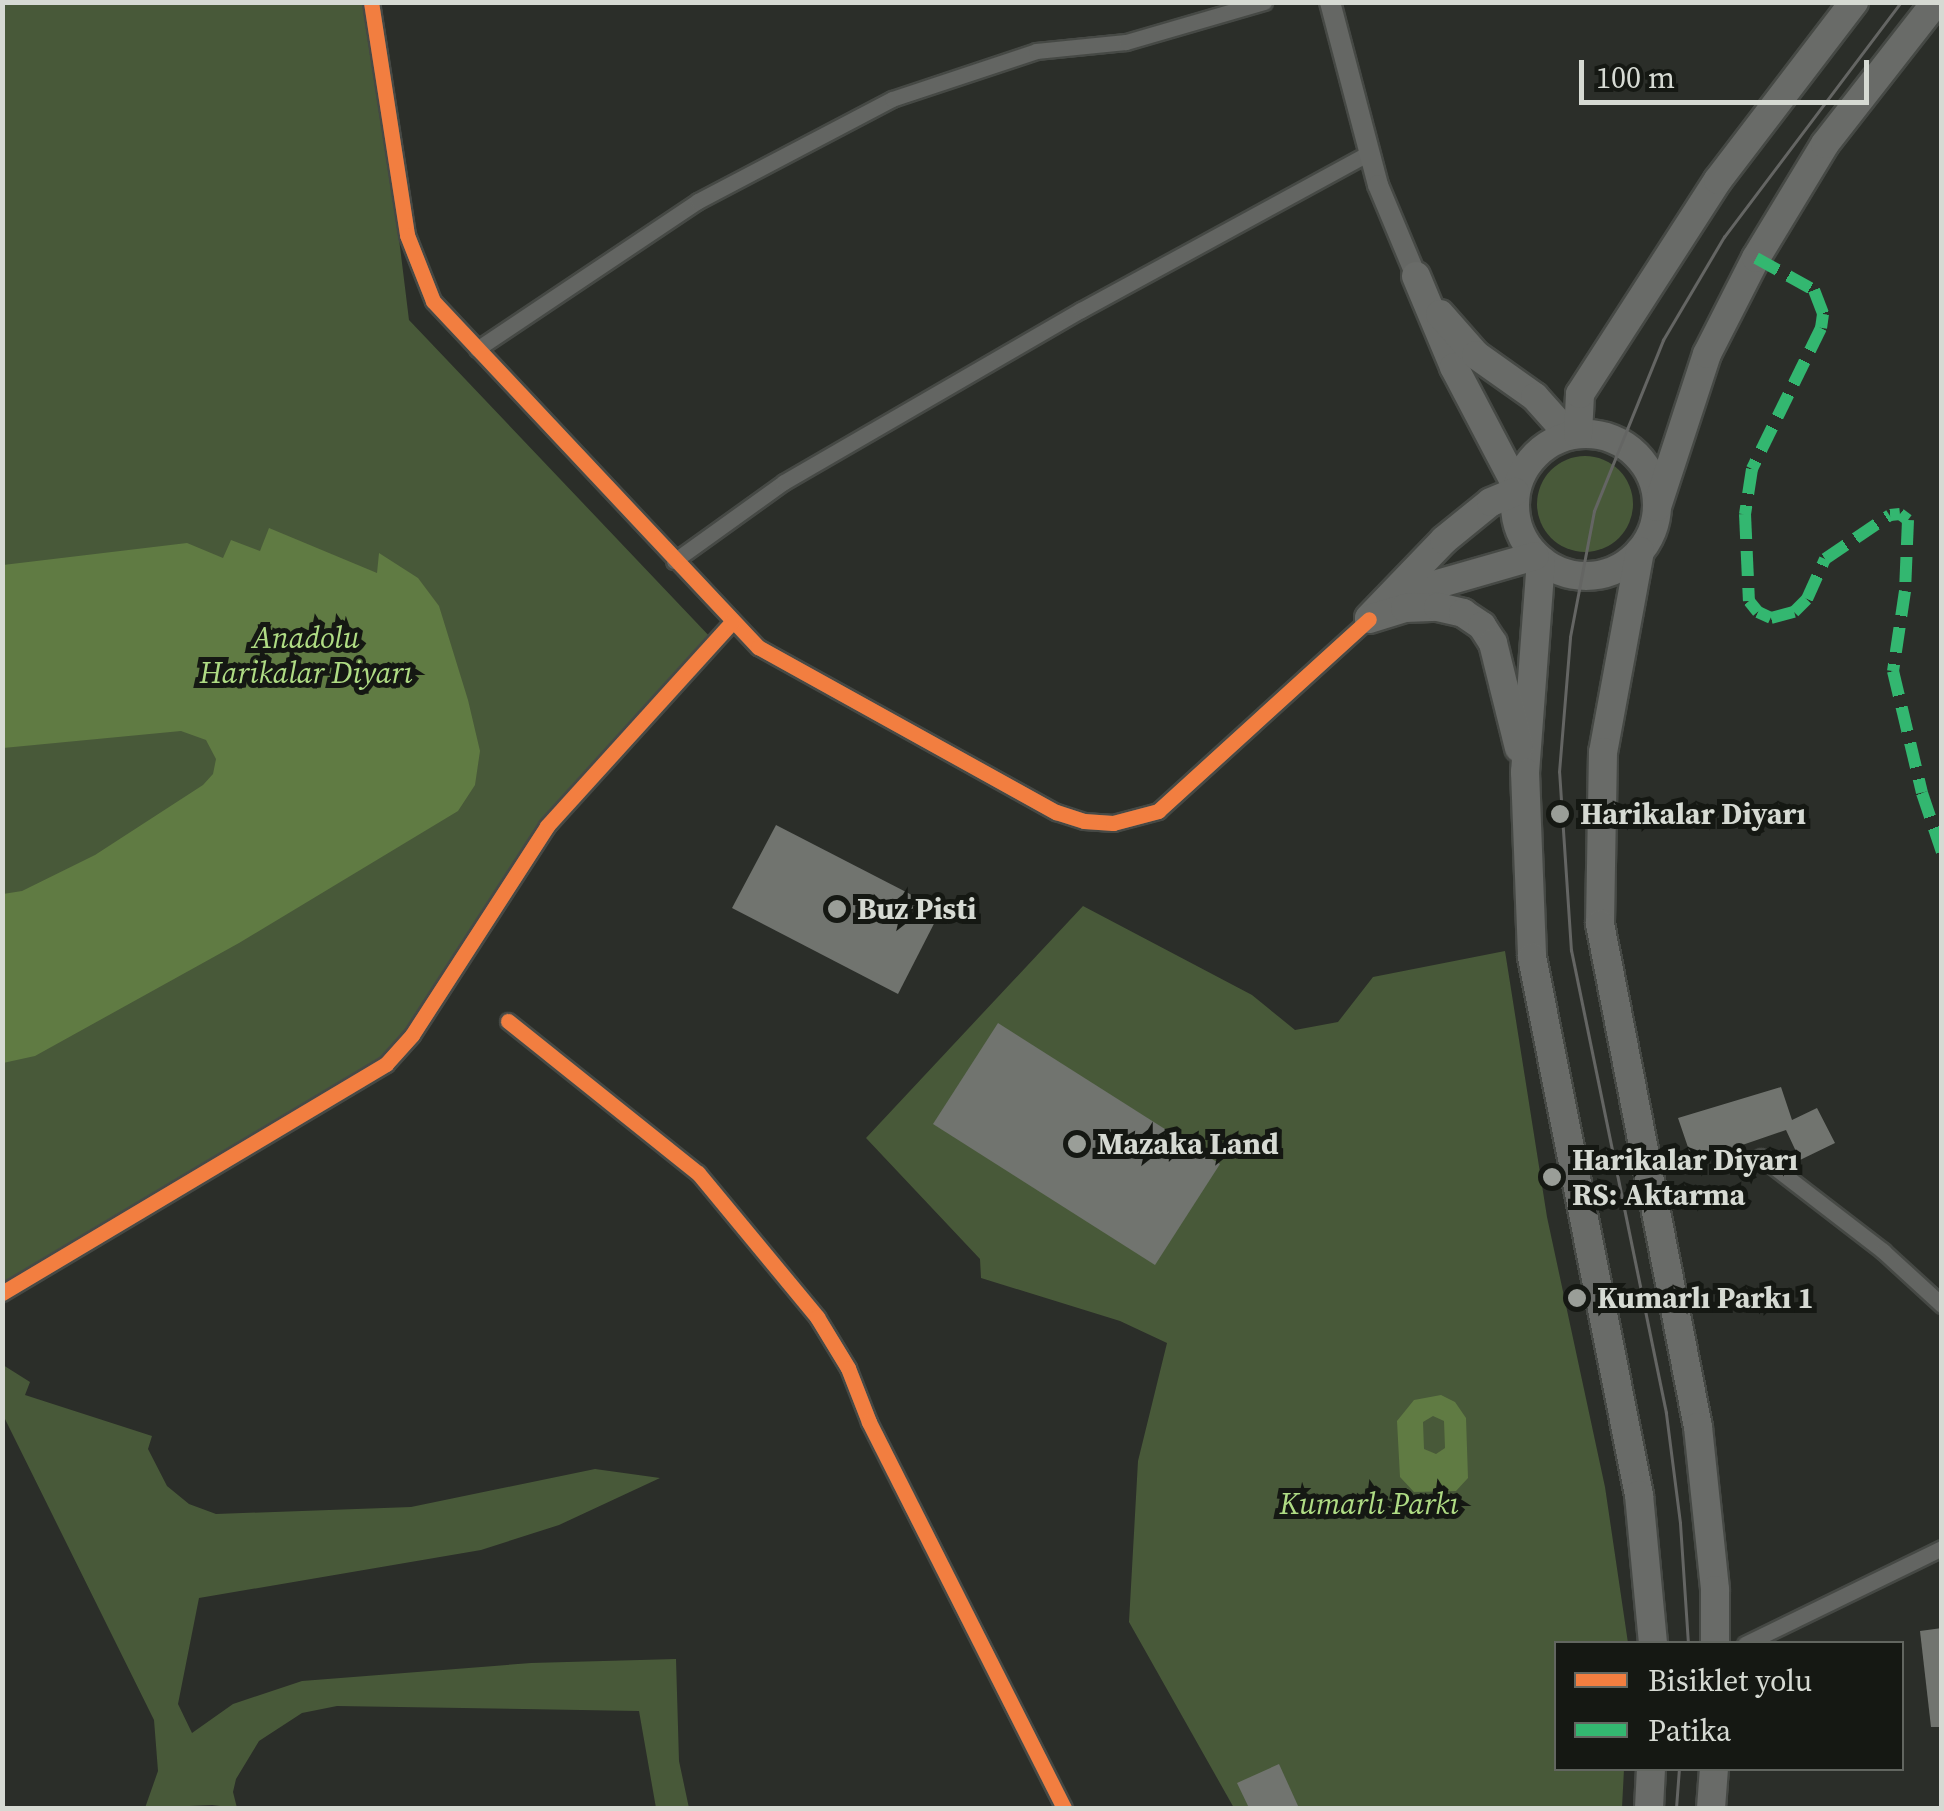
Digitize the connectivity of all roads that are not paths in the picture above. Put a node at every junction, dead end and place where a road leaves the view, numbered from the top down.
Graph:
1 (372, 2) edge
2 (1264, 2) edge
3 (1854, 2) edge
4 (1936, 2) edge
5 (1337, 4) edge
6 (1369, 153) junction
7 (1416, 276) junction
8 (477, 349) junction
9 (1574, 434) junction
10 (1516, 489) junction
11 (1658, 507) junction
12 (1640, 552) junction
13 (1538, 558) junction
14 (674, 561) junction
15 (1368, 619) junction
16 (731, 623) junction
17 (1524, 772) junction
18 (508, 1022) dead end
19 (1762, 1156) dead end
20 (2, 1293) edge
21 (1942, 1305) edge
22 (1942, 1548) edge
23 (1653, 1641) edge
24 (1715, 1641) edge
25 (1751, 1641) edge
26 (1650, 1771) edge
27 (1714, 1771) edge
28 (1064, 1808) edge
29 (1649, 1808) edge
30 (1711, 1808) edge

1 - 8 street
2 - 8 street
3 - 9 highway
4 - 11 highway
5 - 6 street
6 - 7 street
6 - 14 street
7 - 9 highway
7 - 10 highway
8 - 14 street
9 - 10 highway
9 - 11 highway
10 - 13 highway
10 - 15 highway
11 - 12 highway
12 - 13 highway
12 - 24 highway
13 - 15 highway
13 - 17 highway
14 - 16 street
15 - 16 street
15 - 17 highway
16 - 20 street
17 - 23 highway
18 - 28 street
19 - 21 street
22 - 25 street
26 - 29 highway
27 - 30 highway

